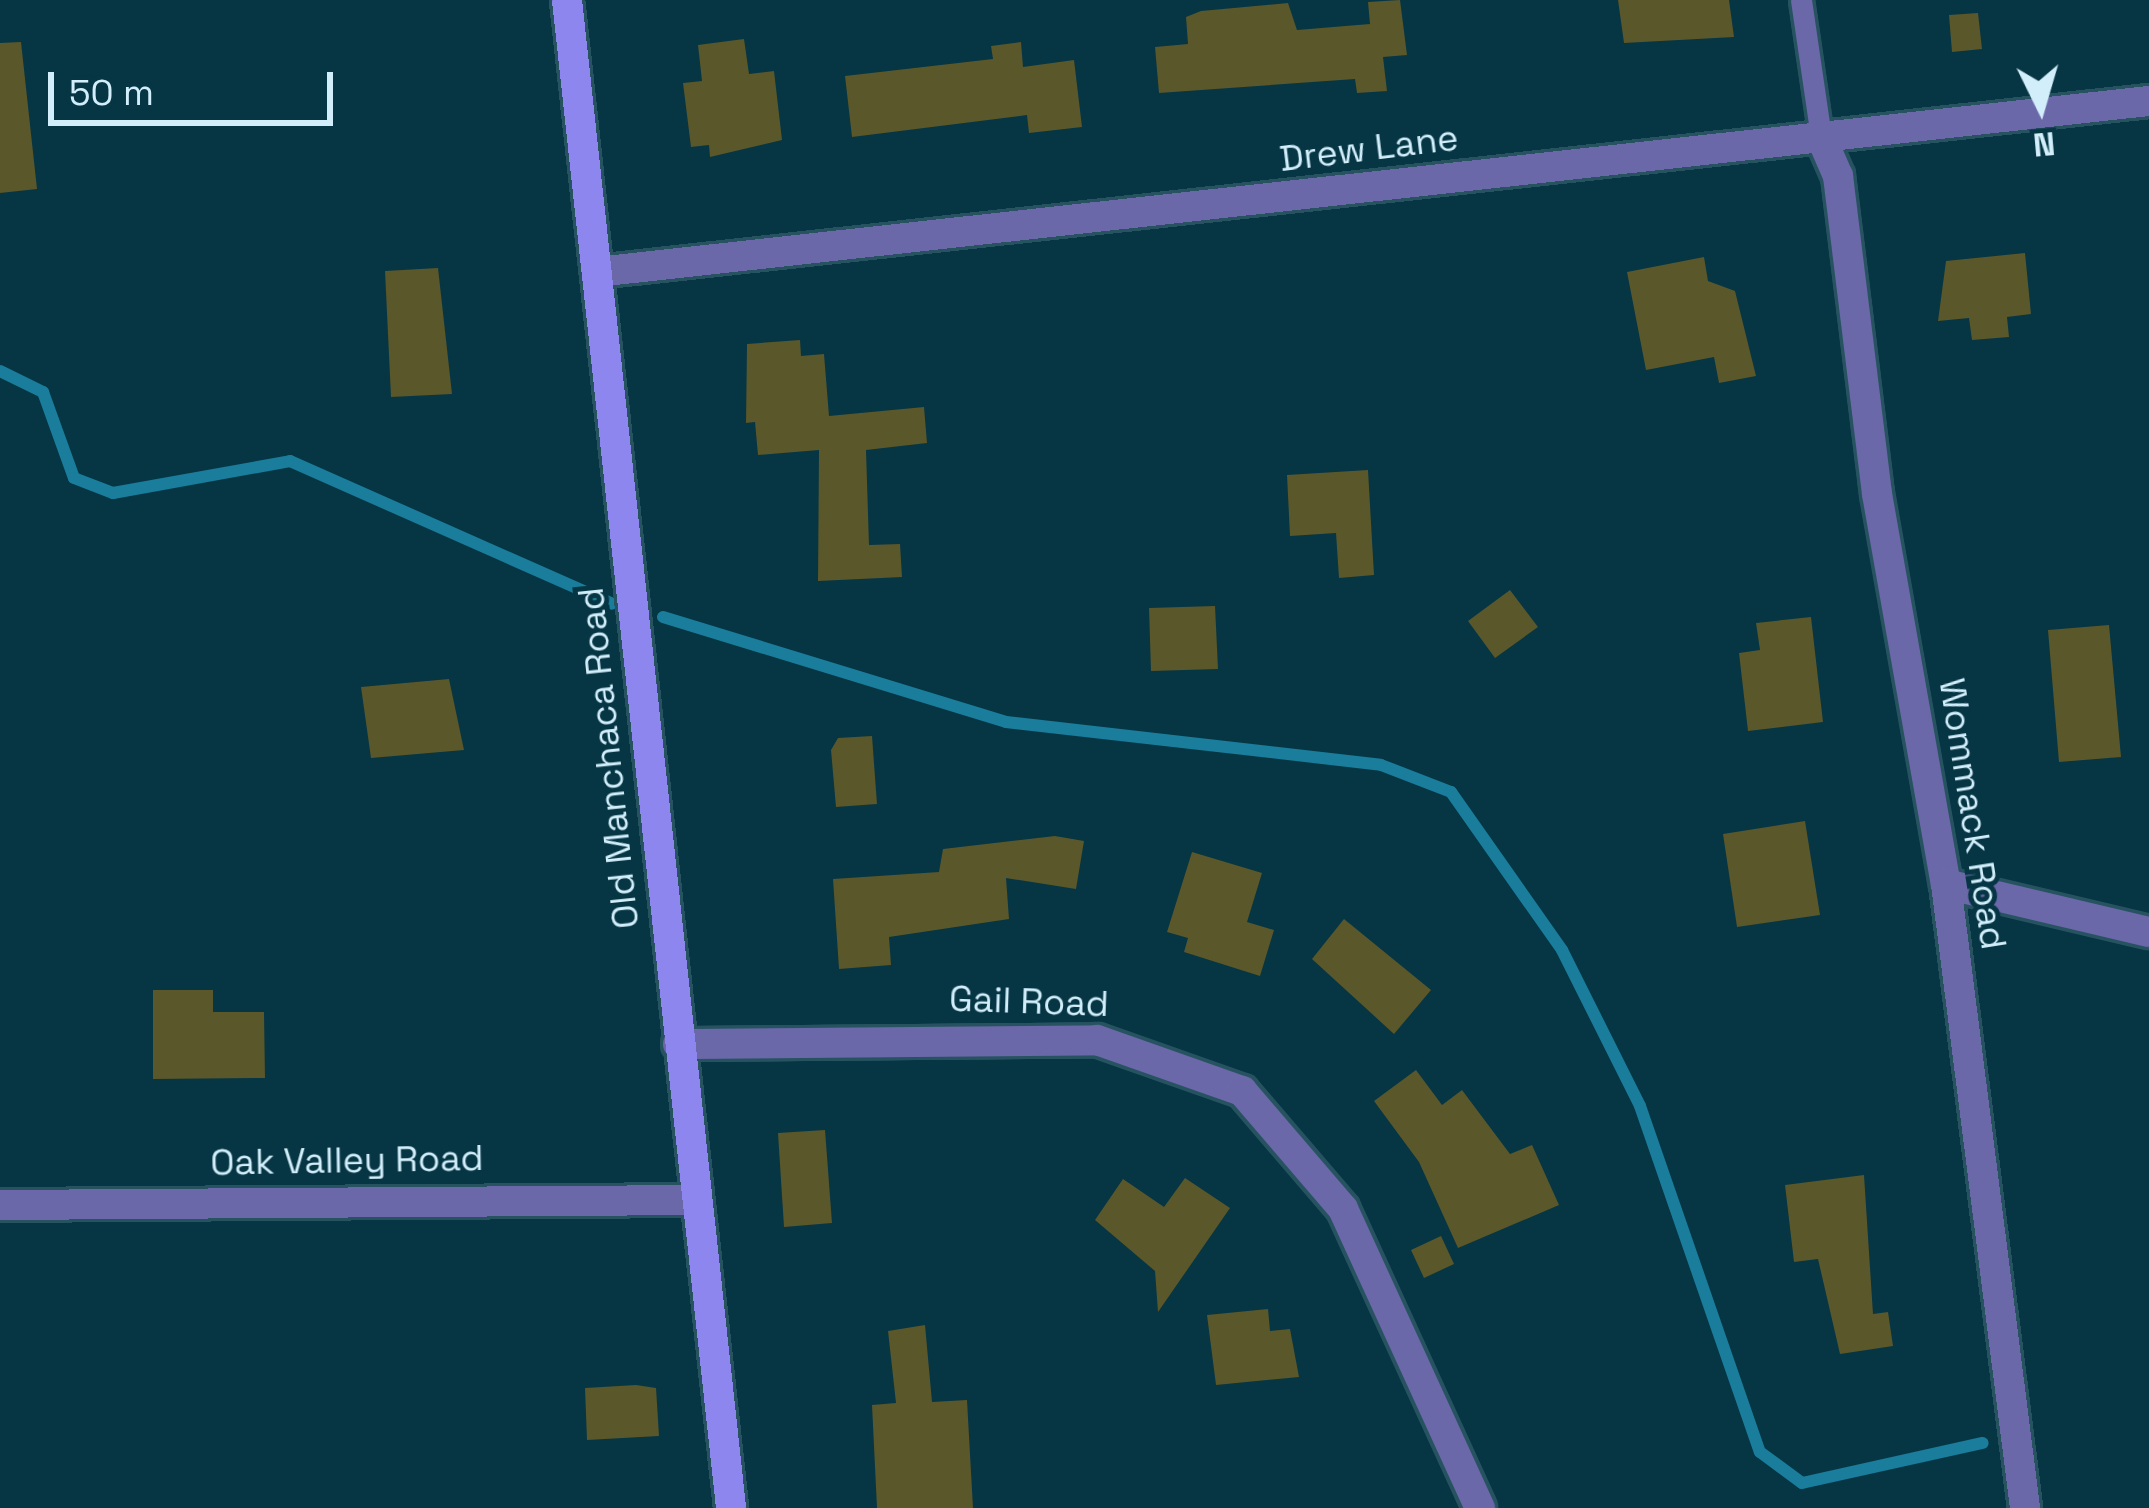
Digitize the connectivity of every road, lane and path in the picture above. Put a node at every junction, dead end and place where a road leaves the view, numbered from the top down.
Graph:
1 (567, 0) edge
2 (1801, 0) edge
3 (2149, 101) edge
4 (1821, 136) junction
5 (597, 272) junction
6 (1946, 884) junction
7 (2149, 932) edge
8 (678, 1044) junction
9 (695, 1200) junction
10 (0, 1205) edge
11 (731, 1508) edge
12 (1480, 1508) edge
13 (2026, 1508) edge

1 - 5 street, Old Manchaca Road
2 - 4 lane
3 - 4 street, Drew Lane
4 - 5 street, Drew Lane
4 - 6 street, Wommack Road
5 - 8 street, Old Manchaca Road
6 - 7 street
6 - 13 street, Wommack Road
8 - 9 street, Old Manchaca Road
8 - 12 street, Gail Road
9 - 10 street, Oak Valley Road
9 - 11 street, Old Manchaca Road

